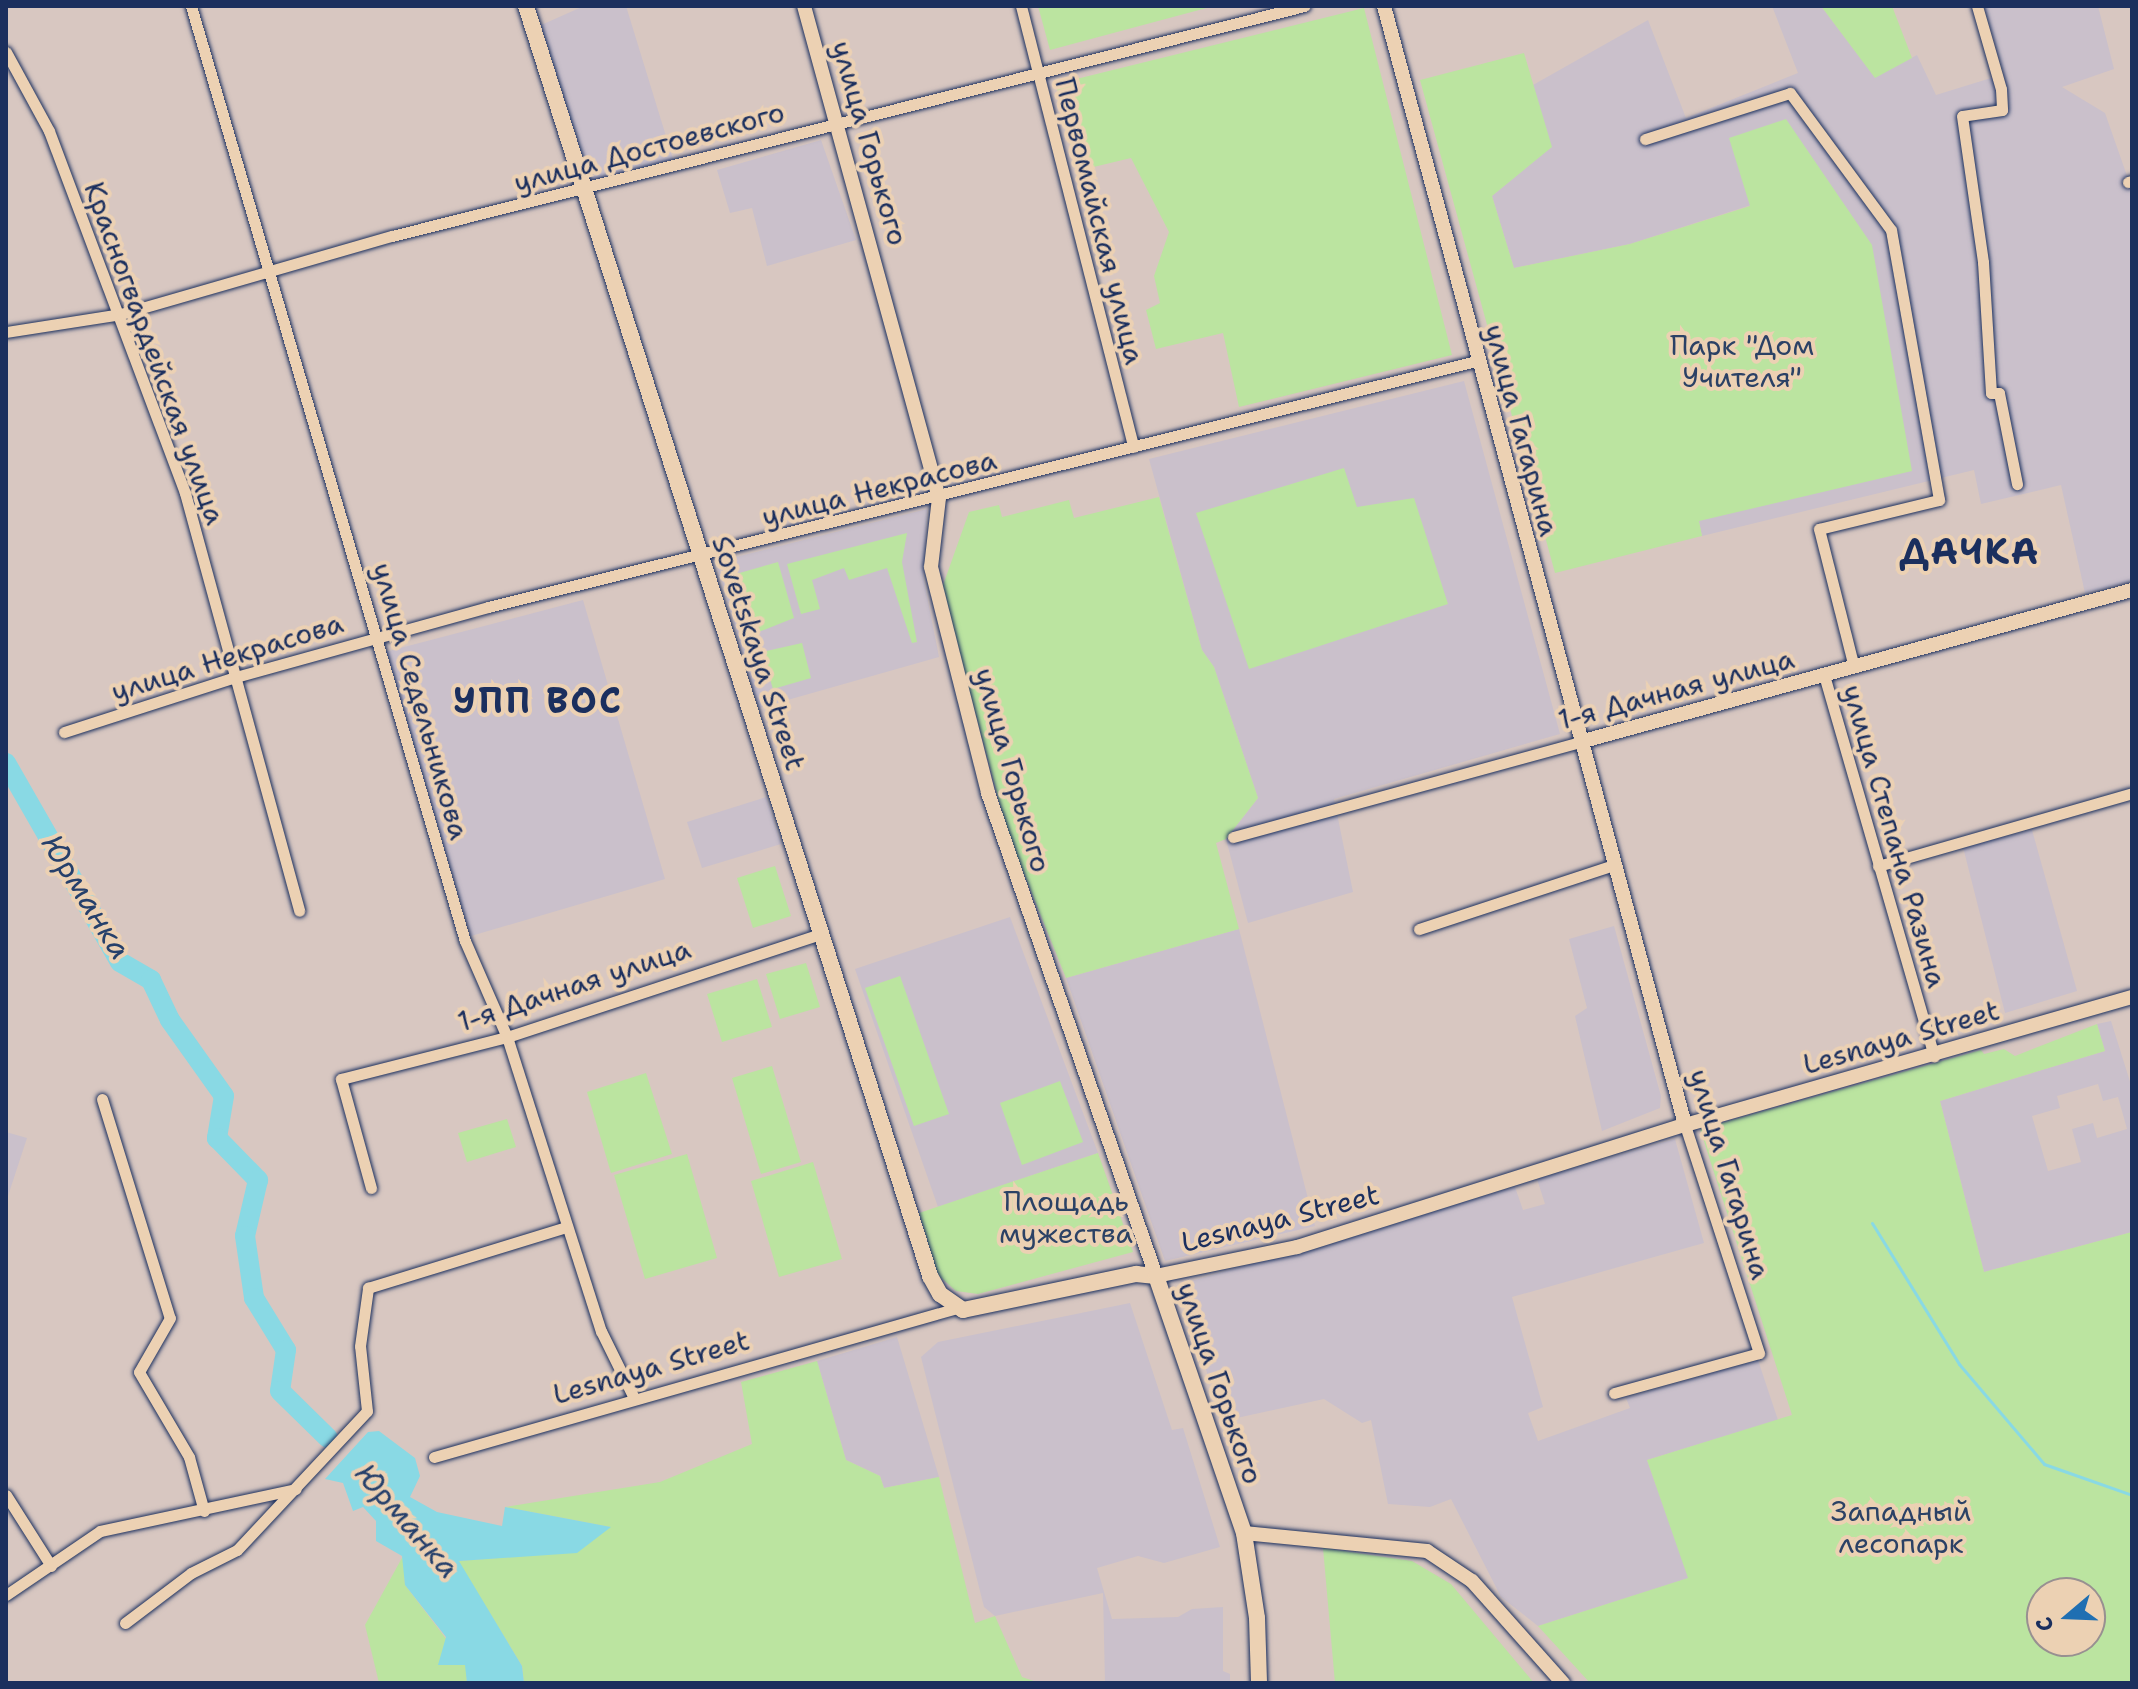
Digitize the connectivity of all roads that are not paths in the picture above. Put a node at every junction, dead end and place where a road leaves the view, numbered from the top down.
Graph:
1 (191, 6) edge
2 (526, 6) edge
3 (804, 6) edge
4 (1021, 6) edge
5 (1304, 6) edge
6 (1384, 6) edge
7 (1977, 6) edge
8 (6, 52) edge
9 (1037, 71) junction
10 (839, 122) junction
11 (1645, 139) dead end
12 (584, 189) junction
13 (268, 270) junction
14 (121, 314) junction
15 (6, 332) edge
16 (1476, 361) junction
17 (1133, 447) junction
18 (2017, 484) dead end
19 (939, 498) junction
20 (701, 557) junction
21 (2132, 590) edge
22 (376, 637) junction
23 (1854, 667) junction
24 (1824, 675) junction
25 (232, 678) junction
26 (64, 732) dead end
27 (1580, 742) junction
28 (2132, 793) edge
29 (1233, 837) dead end
30 (1614, 865) junction
31 (1878, 866) junction
32 (299, 911) dead end
33 (1419, 929) dead end
34 (821, 934) junction
35 (2132, 997) edge
36 (507, 1037) junction
37 (1934, 1056) junction
38 (102, 1099) dead end
39 (1685, 1125) junction
40 (371, 1188) dead end
41 (566, 1227) junction
42 (1156, 1276) junction
43 (957, 1308) junction
44 (1614, 1393) dead end
45 (634, 1398) junction
46 (434, 1457) dead end
47 (297, 1489) junction
48 (6, 1495) edge
49 (204, 1511) junction
50 (1244, 1533) junction
51 (51, 1566) junction
52 (6, 1595) edge
53 (125, 1623) dead end
54 (1259, 1683) edge
55 (1563, 1683) edge

1 - 13 street, улица Седельникова
2 - 12 main road, Sovetskaya Street
3 - 10 street, улица Горького
4 - 9 street, Первомайская улица
5 - 9 street, улица Достоевского
6 - 16 street, улица Гагарина
7 - 18 street
8 - 14 street, Красногвардейская улица
9 - 10 street, улица Достоевского
9 - 17 street, Первомайская улица
10 - 12 street, улица Достоевского
10 - 19 street, улица Горького
11 - 23 street, улица Степана Разина
12 - 13 street, улица Достоевского
12 - 20 main road, Sovetskaya Street
13 - 14 street, улица Достоевского
13 - 22 street, улица Седельникова
14 - 15 street, улица Достоевского
14 - 25 street, Красногвардейская улица
16 - 17 street, улица Некрасова
16 - 27 street, улица Гагарина
17 - 19 street, улица Некрасова
19 - 20 street, улица Некрасова
19 - 42 street, улица Горького
20 - 22 street, улица Некрасова
20 - 34 main road, Sovetskaya Street
21 - 23 street, 1-я Дачная улица
22 - 25 street, улица Некрасова
22 - 36 street, улица Седельникова
23 - 24 street, 1-я Дачная улица
24 - 27 street, 1-я Дачная улица
24 - 31 street, улица Степана Разина
25 - 26 street, улица Некрасова
25 - 32 street, Красногвардейская улица
27 - 29 street, 1-я Дачная улица
27 - 30 street, улица Гагарина
28 - 31 street
30 - 33 street
30 - 39 street, улица Гагарина
31 - 37 street, улица Степана Разина
34 - 36 street, 1-я Дачная улица
34 - 43 main road, Sovetskaya Street
35 - 37 street, Lesnaya Street
36 - 40 street, 1-я Дачная улица
36 - 41 street, улица Седельникова
37 - 39 street, Lesnaya Street
38 - 49 street
39 - 42 street, Lesnaya Street
39 - 44 street, улица Гагарина
41 - 45 street, улица Седельникова
41 - 47 street
42 - 43 main road, Lesnaya Street
42 - 50 main road, улица Горького
43 - 45 street, Lesnaya Street
45 - 46 street, Lesnaya Street
47 - 49 street
47 - 53 street
48 - 51 street
49 - 51 street
50 - 54 main road, улица Горького
50 - 55 street
51 - 52 street

